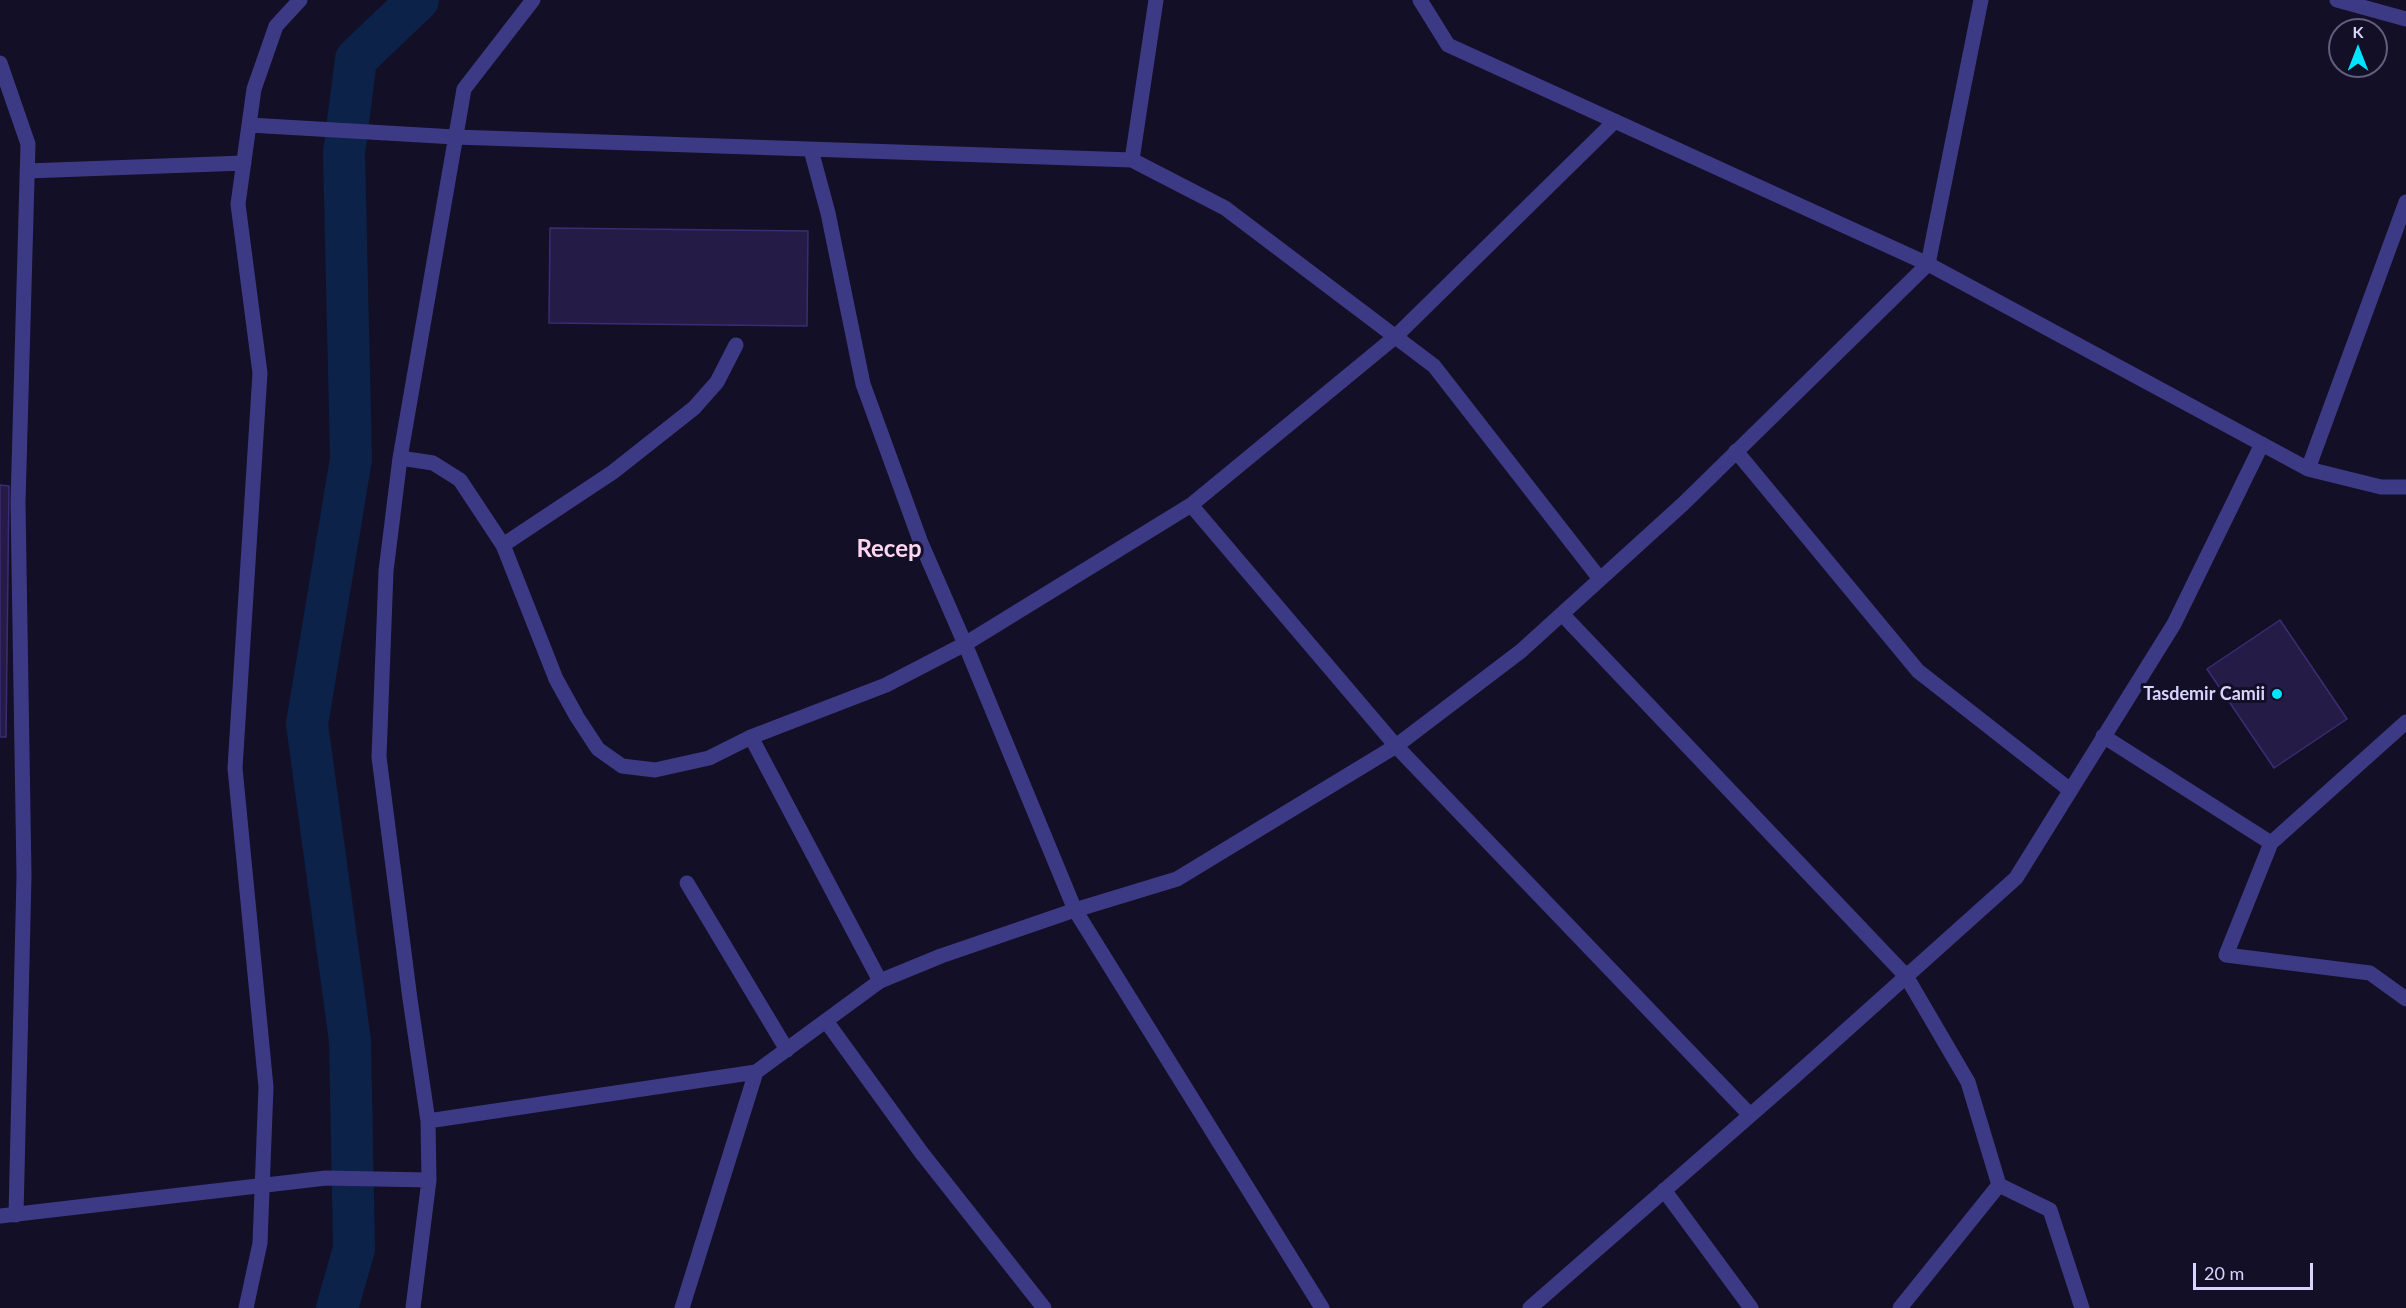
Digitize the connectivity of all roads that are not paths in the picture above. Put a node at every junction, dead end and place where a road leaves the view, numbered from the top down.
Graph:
1 (300, 0) edge
2 (533, 0) edge
3 (1156, 0) edge
4 (1420, 0) edge
5 (1981, 0) edge
6 (2337, 0) edge
7 (2406, 19) edge
8 (0, 63) edge
9 (1615, 121) junction
10 (249, 125) junction
11 (455, 137) junction
12 (811, 150) junction
13 (1131, 160) junction
14 (244, 163) junction
15 (27, 171) junction
16 (2406, 202) edge
17 (1928, 264) junction
18 (1395, 337) junction
19 (736, 345) dead end
20 (2262, 444) junction
21 (1736, 451) junction
22 (400, 458) junction
23 (2308, 469) junction
24 (2406, 487) edge
25 (1191, 505) junction
26 (503, 545) junction
27 (1600, 579) junction
28 (1562, 614) junction
29 (965, 644) junction
30 (2406, 722) edge
31 (2103, 736) junction
32 (752, 737) junction
33 (1396, 746) junction
34 (2070, 790) junction
35 (2271, 843) junction
36 (687, 883) dead end
37 (1075, 910) junction
38 (1906, 976) junction
39 (880, 981) junction
40 (2406, 999) edge
41 (826, 1021) junction
42 (787, 1050) junction
43 (756, 1072) junction
44 (1750, 1115) junction
45 (428, 1121) junction
46 (429, 1180) junction
47 (1999, 1185) junction
48 (262, 1186) junction
49 (1664, 1190) junction
50 (16, 1215) junction
51 (0, 1216) edge
52 (246, 1308) edge
53 (413, 1308) edge
54 (682, 1308) edge
55 (1044, 1308) edge
56 (1322, 1308) edge
57 (1530, 1308) edge
58 (1751, 1308) edge
59 (1900, 1308) edge
60 (2082, 1308) edge

1 - 10 street
2 - 11 street
3 - 13 street
4 - 9 street
5 - 17 street
6 - 7 street
8 - 15 street
9 - 17 street
9 - 18 street
10 - 11 street
10 - 14 street
11 - 12 street
11 - 22 street
12 - 13 street
12 - 29 street
13 - 18 street
14 - 15 street
14 - 48 street
15 - 50 street
16 - 23 street
17 - 20 street
17 - 21 street
18 - 25 street
18 - 27 street
19 - 26 street
20 - 23 street
20 - 31 street
21 - 27 street
21 - 34 street
22 - 26 street
22 - 45 street
23 - 24 street
25 - 29 street
25 - 33 street
26 - 32 street
27 - 28 street
28 - 33 street
28 - 38 street
29 - 32 street
29 - 37 street
30 - 35 street
31 - 34 street
31 - 35 street
32 - 39 street
33 - 37 street
33 - 44 street
34 - 38 street
35 - 40 street
36 - 42 street
37 - 39 street
37 - 56 street
38 - 44 street
38 - 47 street
39 - 41 street
41 - 42 street
41 - 55 street
42 - 43 street
43 - 45 street
43 - 54 street
44 - 49 street
45 - 46 street
46 - 48 street
46 - 53 street
47 - 59 street
47 - 60 street
48 - 50 street
48 - 52 street
49 - 57 street
49 - 58 street
50 - 51 street

